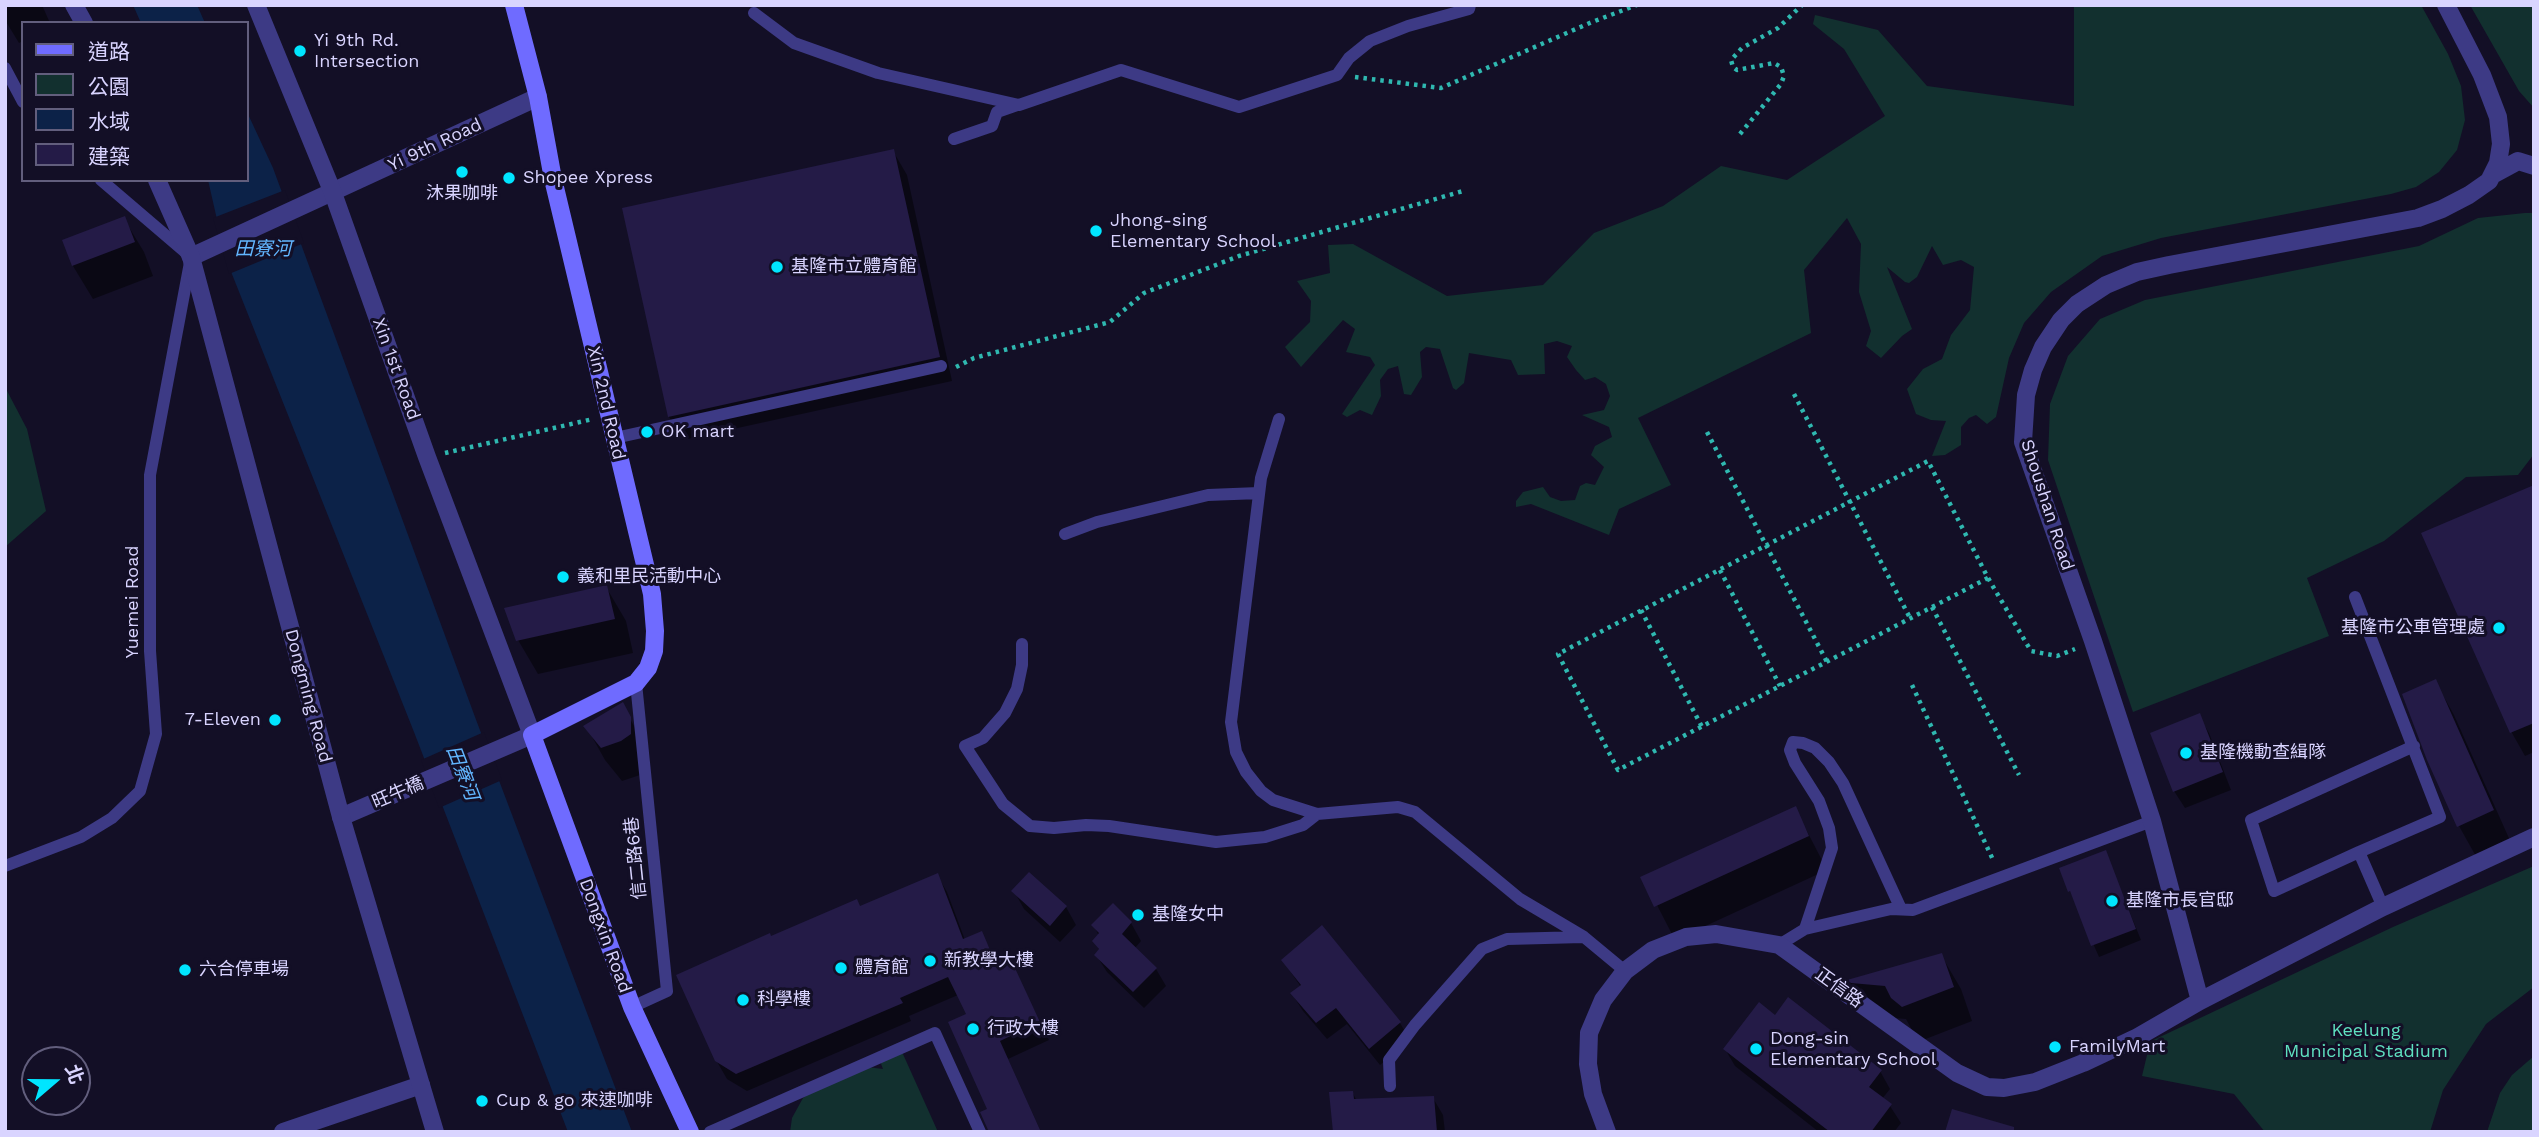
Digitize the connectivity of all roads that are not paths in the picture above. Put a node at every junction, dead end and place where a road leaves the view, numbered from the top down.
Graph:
1 (75, 5) edge
2 (256, 5) edge
3 (514, 5) edge
4 (1470, 5) edge
5 (2446, 5) edge
6 (754, 13) dead end
7 (83, 21) edge
8 (5, 68) edge
9 (538, 97) junction
10 (21, 98) edge
11 (1019, 105) junction
12 (2500, 134) junction
13 (954, 139) dead end
14 (2528, 164) edge
15 (2488, 180) junction
16 (103, 182) edge
17 (158, 182) edge
18 (333, 193) junction
19 (191, 257) junction
20 (947, 367) road end
21 (1279, 419) dead end
22 (615, 438) junction
23 (1259, 493) junction
24 (1065, 534) dead end
25 (2355, 597) dead end
26 (1023, 645) dead end
27 (636, 683) junction
28 (532, 735) junction
29 (2414, 746) junction
30 (1317, 814) junction
31 (341, 817) junction
32 (2152, 821) junction
33 (2534, 837) edge
34 (2359, 852) junction
35 (5, 866) edge
36 (2383, 907) junction
37 (1900, 909) junction
38 (1805, 929) junction
39 (1584, 937) junction
40 (1779, 945) junction
41 (1625, 971) junction
42 (2200, 1001) junction
43 (632, 1007) junction
44 (421, 1085) junction
45 (1390, 1086) dead end
46 (283, 1132) edge
47 (435, 1132) edge
48 (690, 1132) edge
49 (710, 1132) edge
50 (980, 1132) edge
51 (1607, 1132) edge

1 - 7 street
2 - 18 street, Xin 1st Road
3 - 9 main road, Xin 2nd Road
4 - 11 lane
5 - 12 street
6 - 11 lane
8 - 10 lane
9 - 18 street, Yi 9th Road
9 - 22 main road, Xin 2nd Road
11 - 13 lane
12 - 14 street
12 - 15 street
14 - 15 street, Shoushan Road
15 - 32 street, Shoushan Road
16 - 19 lane
17 - 19 street, Dongming Road
18 - 19 street, Yi 9th Road
18 - 28 street, Xin 1st Road
19 - 31 street, Dongming Road
19 - 35 lane, Yuemei Road
20 - 22 lane
21 - 23 lane
22 - 27 main road, Xin 2nd Road
23 - 24 lane
23 - 30 lane
25 - 29 lane
26 - 30 lane
27 - 28 main road
27 - 43 lane, 信二路6巷
28 - 31 street, 旺牛橋
28 - 43 main road, Dongxin Road
29 - 34 lane
29 - 34 lane
30 - 39 lane
31 - 44 street, Dongming Road
32 - 37 lane
32 - 42 street, Shoushan Road
33 - 36 street, 正信路
34 - 36 lane
36 - 42 street, 正信路
37 - 38 lane
37 - 38 lane
38 - 40 lane
39 - 41 lane
39 - 45 lane
40 - 41 street, 正信路
40 - 42 street, 正信路
41 - 51 street, 正信路
43 - 48 main road, Dongxin Road
44 - 46 street
44 - 47 street, Dongming Road
49 - 50 lane

